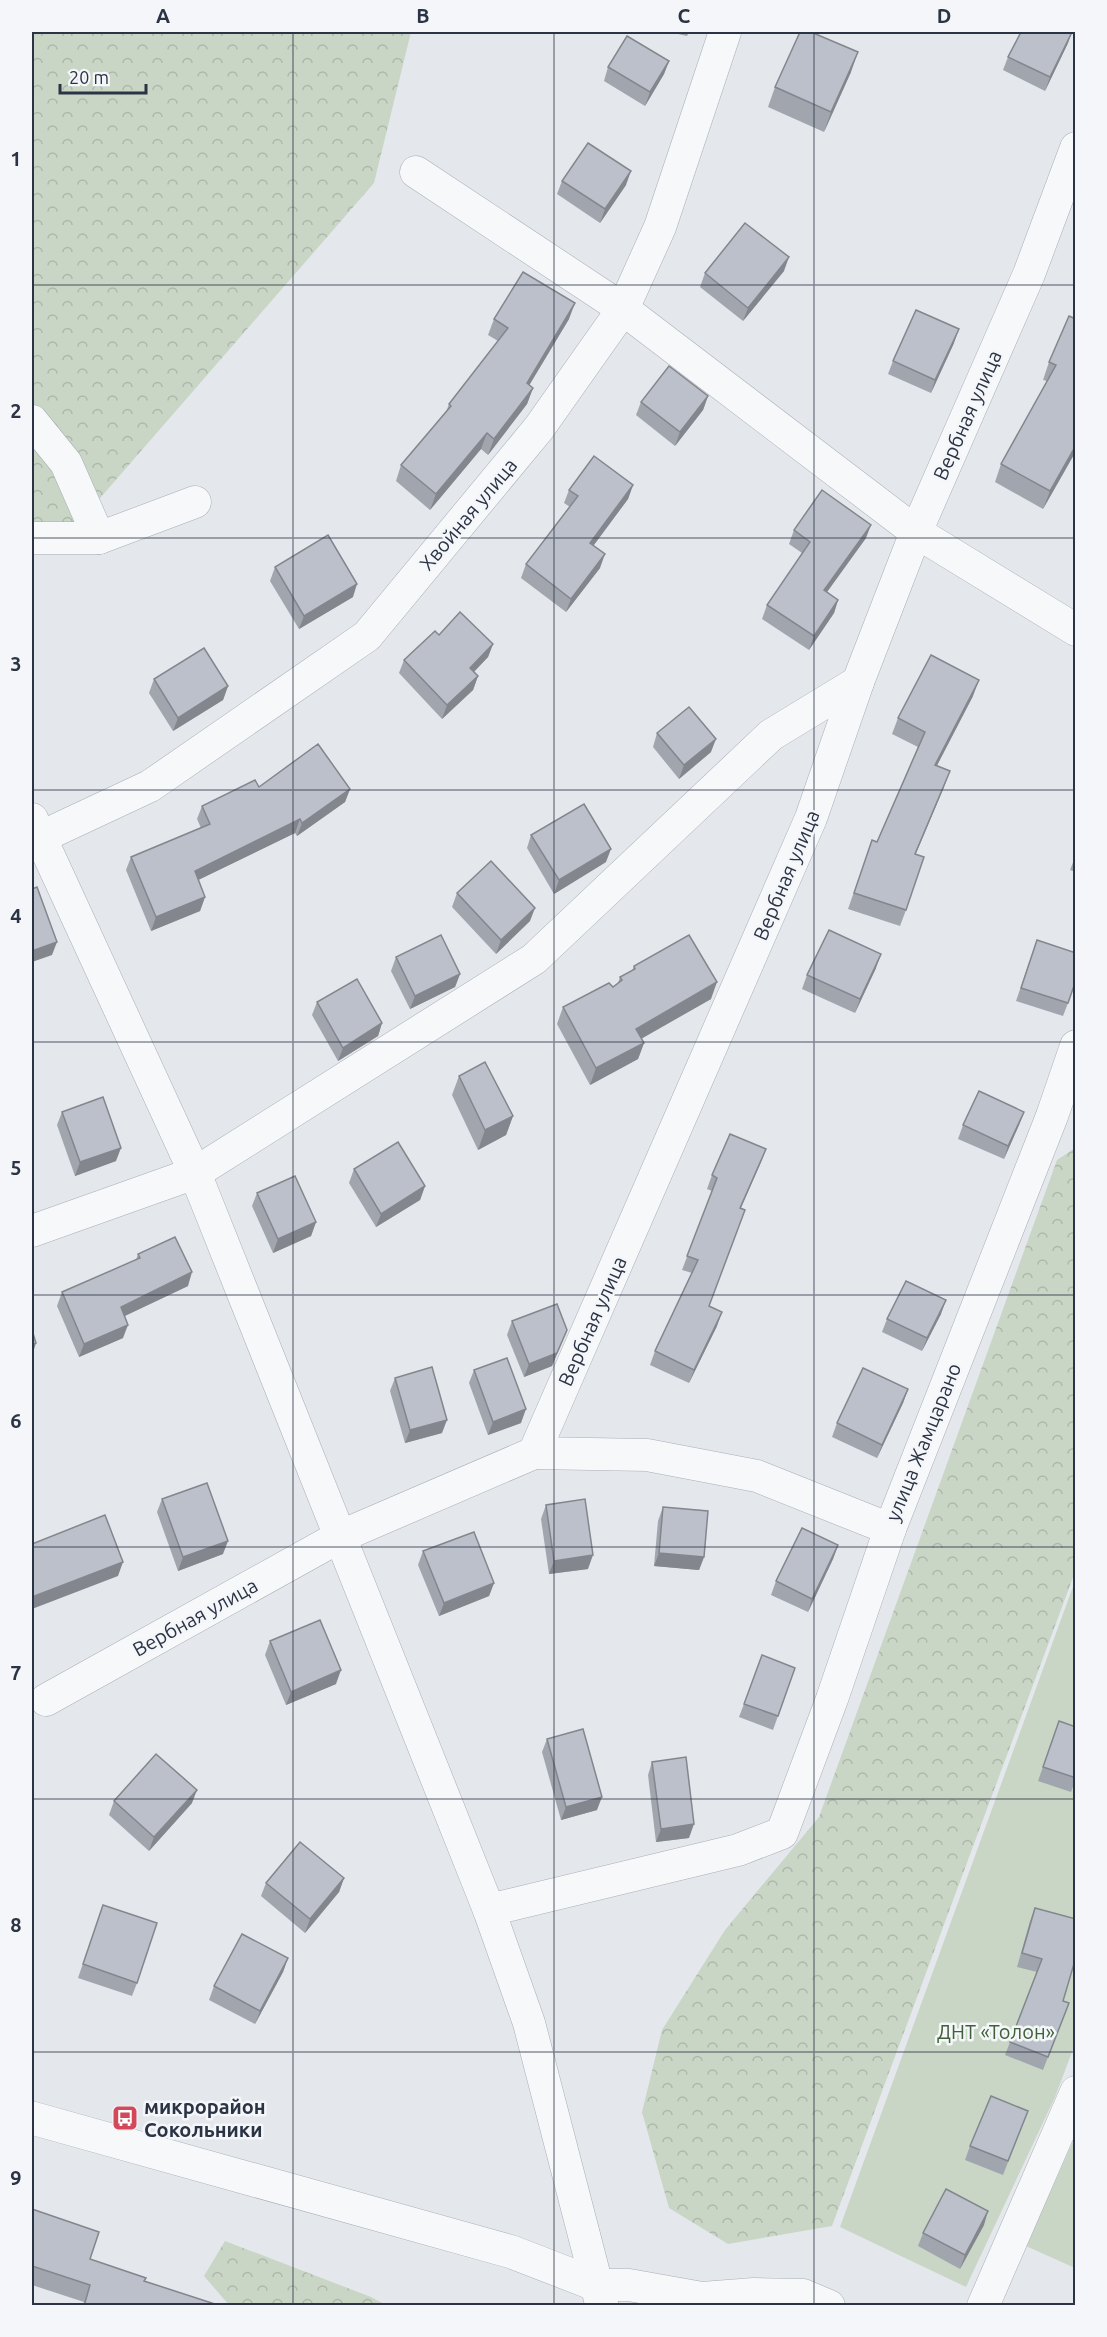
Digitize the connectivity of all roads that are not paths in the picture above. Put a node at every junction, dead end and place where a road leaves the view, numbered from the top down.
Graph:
1 (725, 32) edge
2 (1076, 148) edge
3 (416, 172) dead end
4 (623, 309) junction
5 (32, 421) edge
6 (195, 502) dead end
7 (916, 532) junction
8 (32, 538) edge
9 (99, 538) junction
10 (1076, 630) edge
11 (858, 682) junction
12 (34, 829) edge
13 (1076, 1046) edge
14 (1064, 1121) edge
15 (195, 1173) junction
16 (32, 1231) edge
17 (534, 1453) junction
18 (890, 1529) junction
19 (339, 1537) junction
20 (46, 1700) dead end
21 (489, 1910) junction
22 (1076, 2092) edge
23 (32, 2118) edge
24 (600, 2295) edge
25 (751, 2300) edge
26 (644, 2306) edge
27 (828, 2306) edge
28 (983, 2306) edge

1 - 4 street, Хвойная улица
2 - 7 street, Вербная улица
3 - 4 street
4 - 7 street
4 - 12 street, Хвойная улица
5 - 9 street
6 - 9 street
7 - 10 street
7 - 11 street, Вербная улица
8 - 9 street
11 - 15 street
11 - 17 street, Вербная улица
12 - 15 street
13 - 14 street, улица Жамцарано
14 - 18 street, улица Жамцарано
15 - 16 street
15 - 19 street
17 - 18 street, улица Жамцарано
17 - 19 street, Вербная улица
18 - 21 street
19 - 20 street, Вербная улица
19 - 21 street
21 - 24 street
22 - 28 street
23 - 24 street
24 - 25 street
24 - 26 street
25 - 27 street

